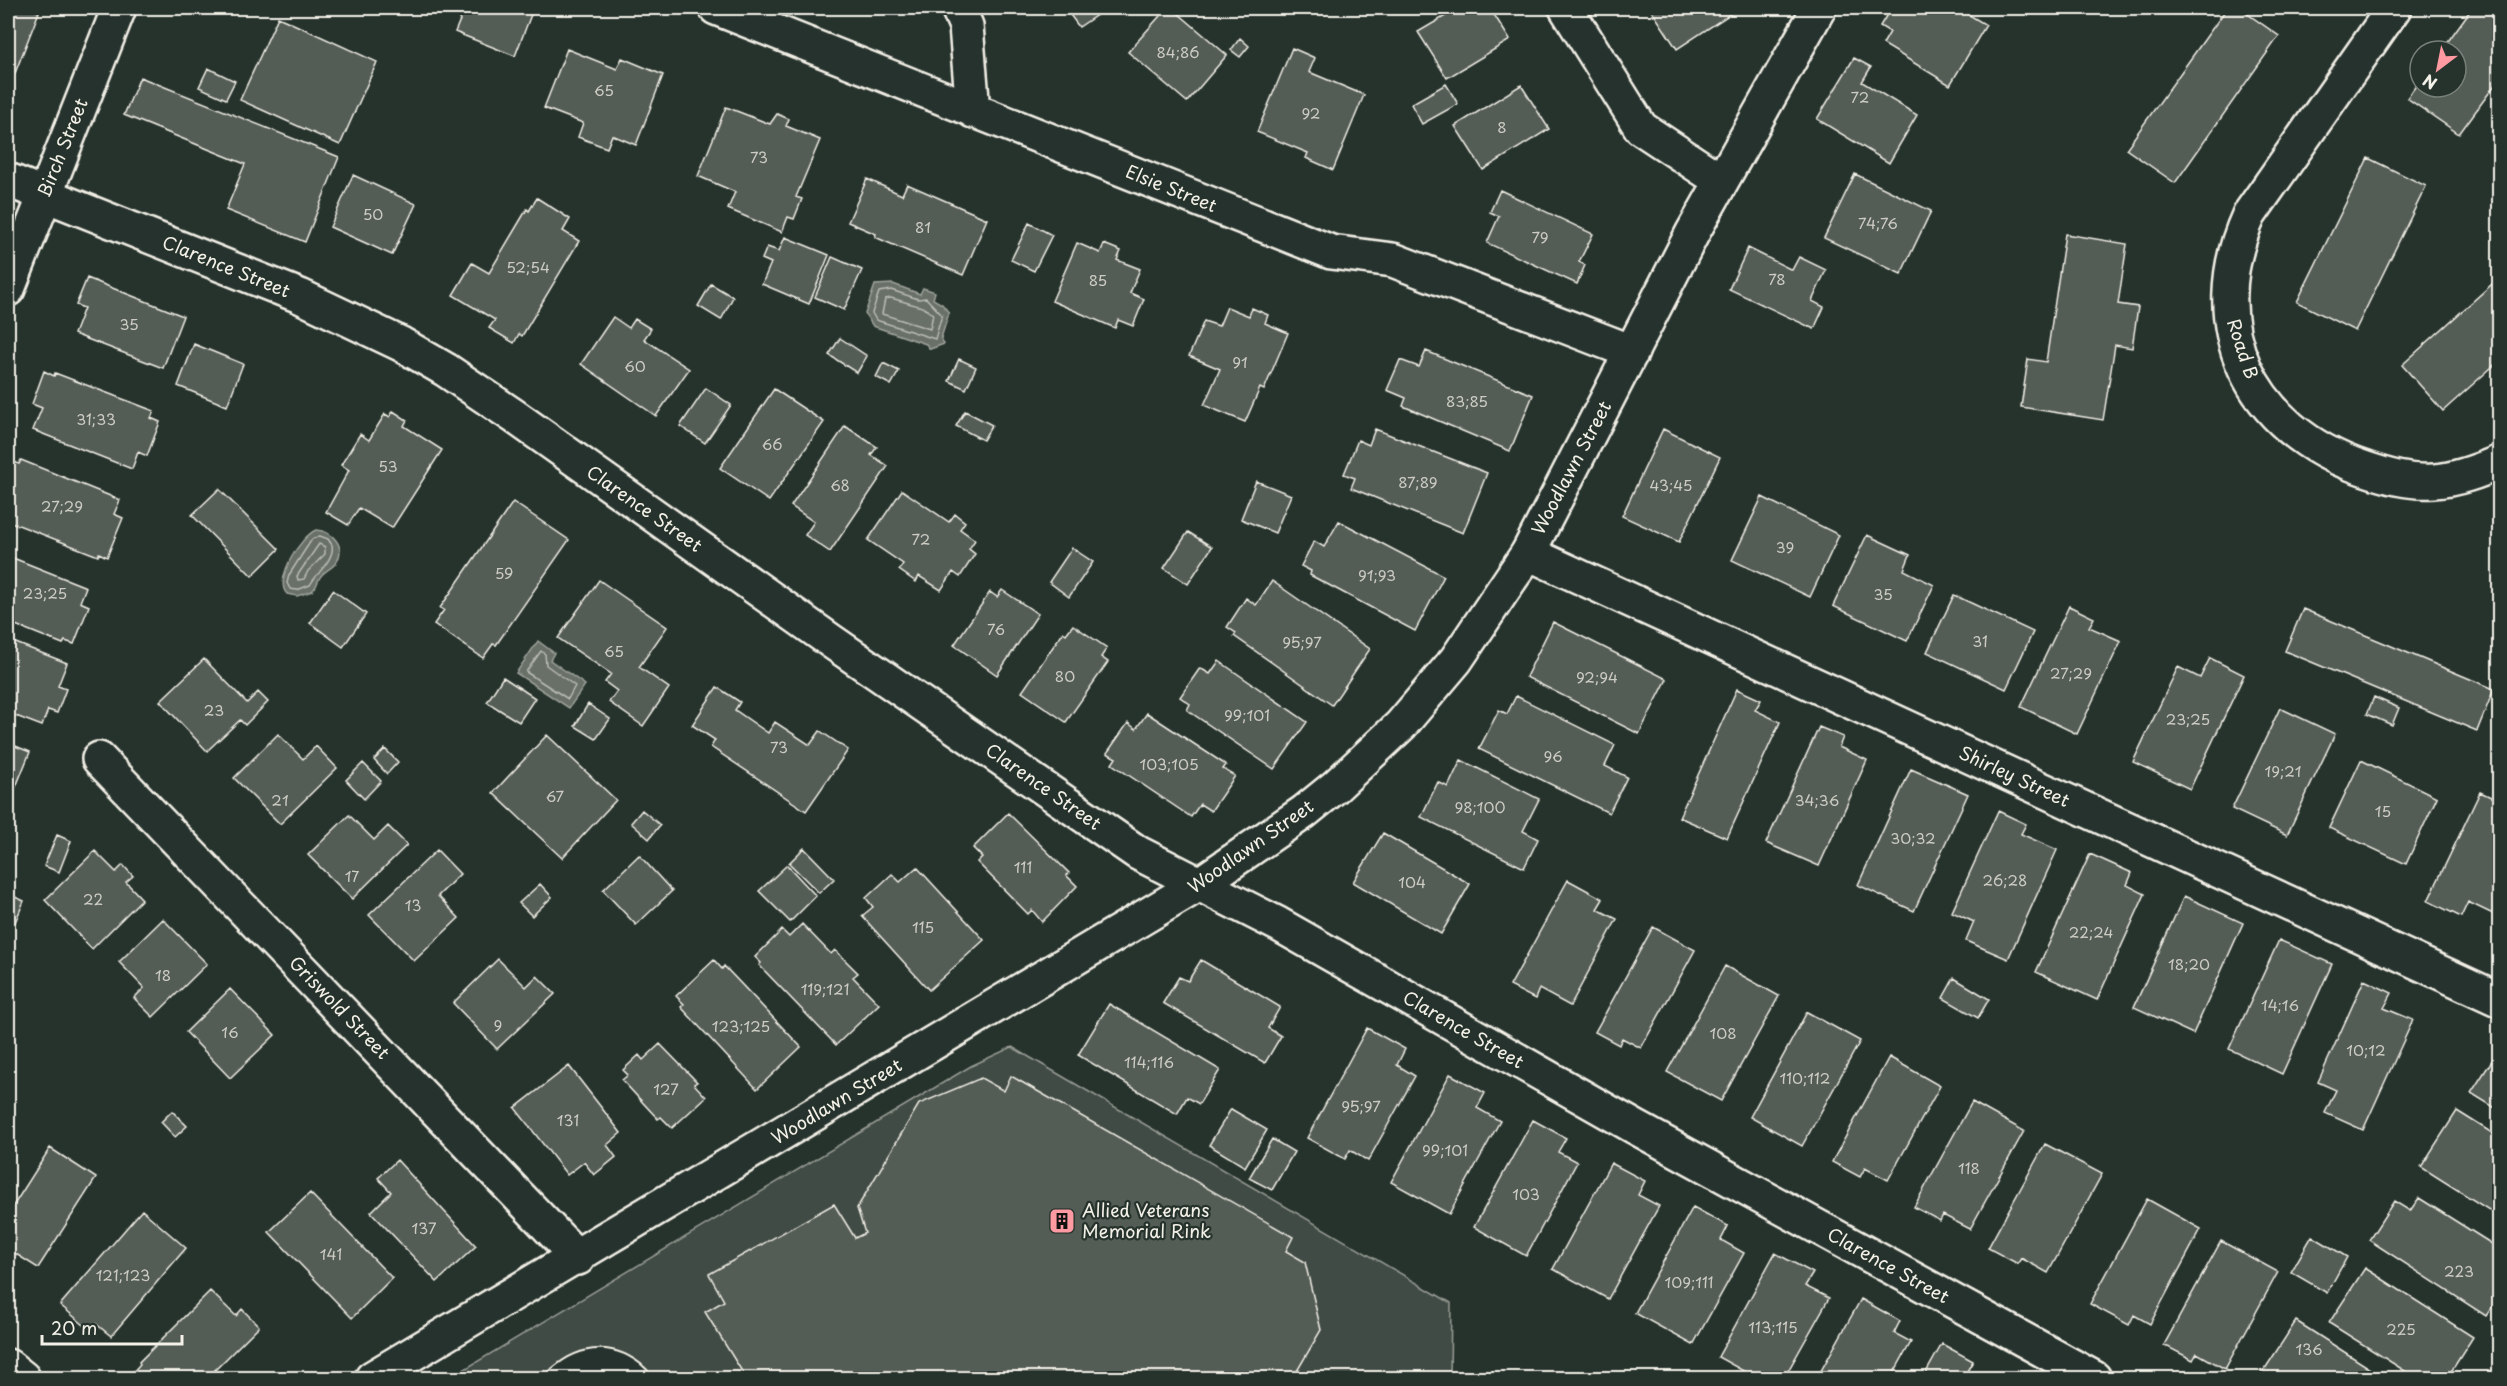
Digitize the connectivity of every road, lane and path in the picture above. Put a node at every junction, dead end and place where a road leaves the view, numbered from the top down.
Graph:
1 (119, 8) edge
2 (716, 8) edge
3 (958, 8) edge
4 (1566, 8) edge
5 (1819, 8) edge
6 (2394, 8) edge
7 (973, 111) junction
8 (8, 180) edge
9 (1721, 181) junction
10 (45, 195) junction
11 (8, 289) edge
12 (1632, 352) junction
13 (2499, 462) edge
14 (1528, 553) junction
15 (99, 759) dead end
16 (1201, 883) junction
17 (2499, 1000) edge
18 (578, 1258) junction
19 (8, 1366) edge
20 (23, 1378) edge
21 (372, 1378) edge
22 (561, 1378) edge
23 (637, 1378) edge
24 (2094, 1378) edge

1 - 10 street, Birch Street
2 - 7 street, Elsie Street
3 - 7 street
4 - 9 street
5 - 9 street, Woodlawn Street
6 - 13 street, Road B
7 - 12 street, Elsie Street
8 - 10 street, Clarence Street
9 - 12 street, Woodlawn Street
10 - 11 street, Birch Street
10 - 16 street, Clarence Street
12 - 14 street, Woodlawn Street
14 - 16 street, Woodlawn Street
14 - 17 street, Shirley Street
15 - 18 street, Griswold Street
16 - 18 street, Woodlawn Street
16 - 24 street, Clarence Street
18 - 21 street, Woodlawn Street
19 - 20 street
22 - 23 lane

